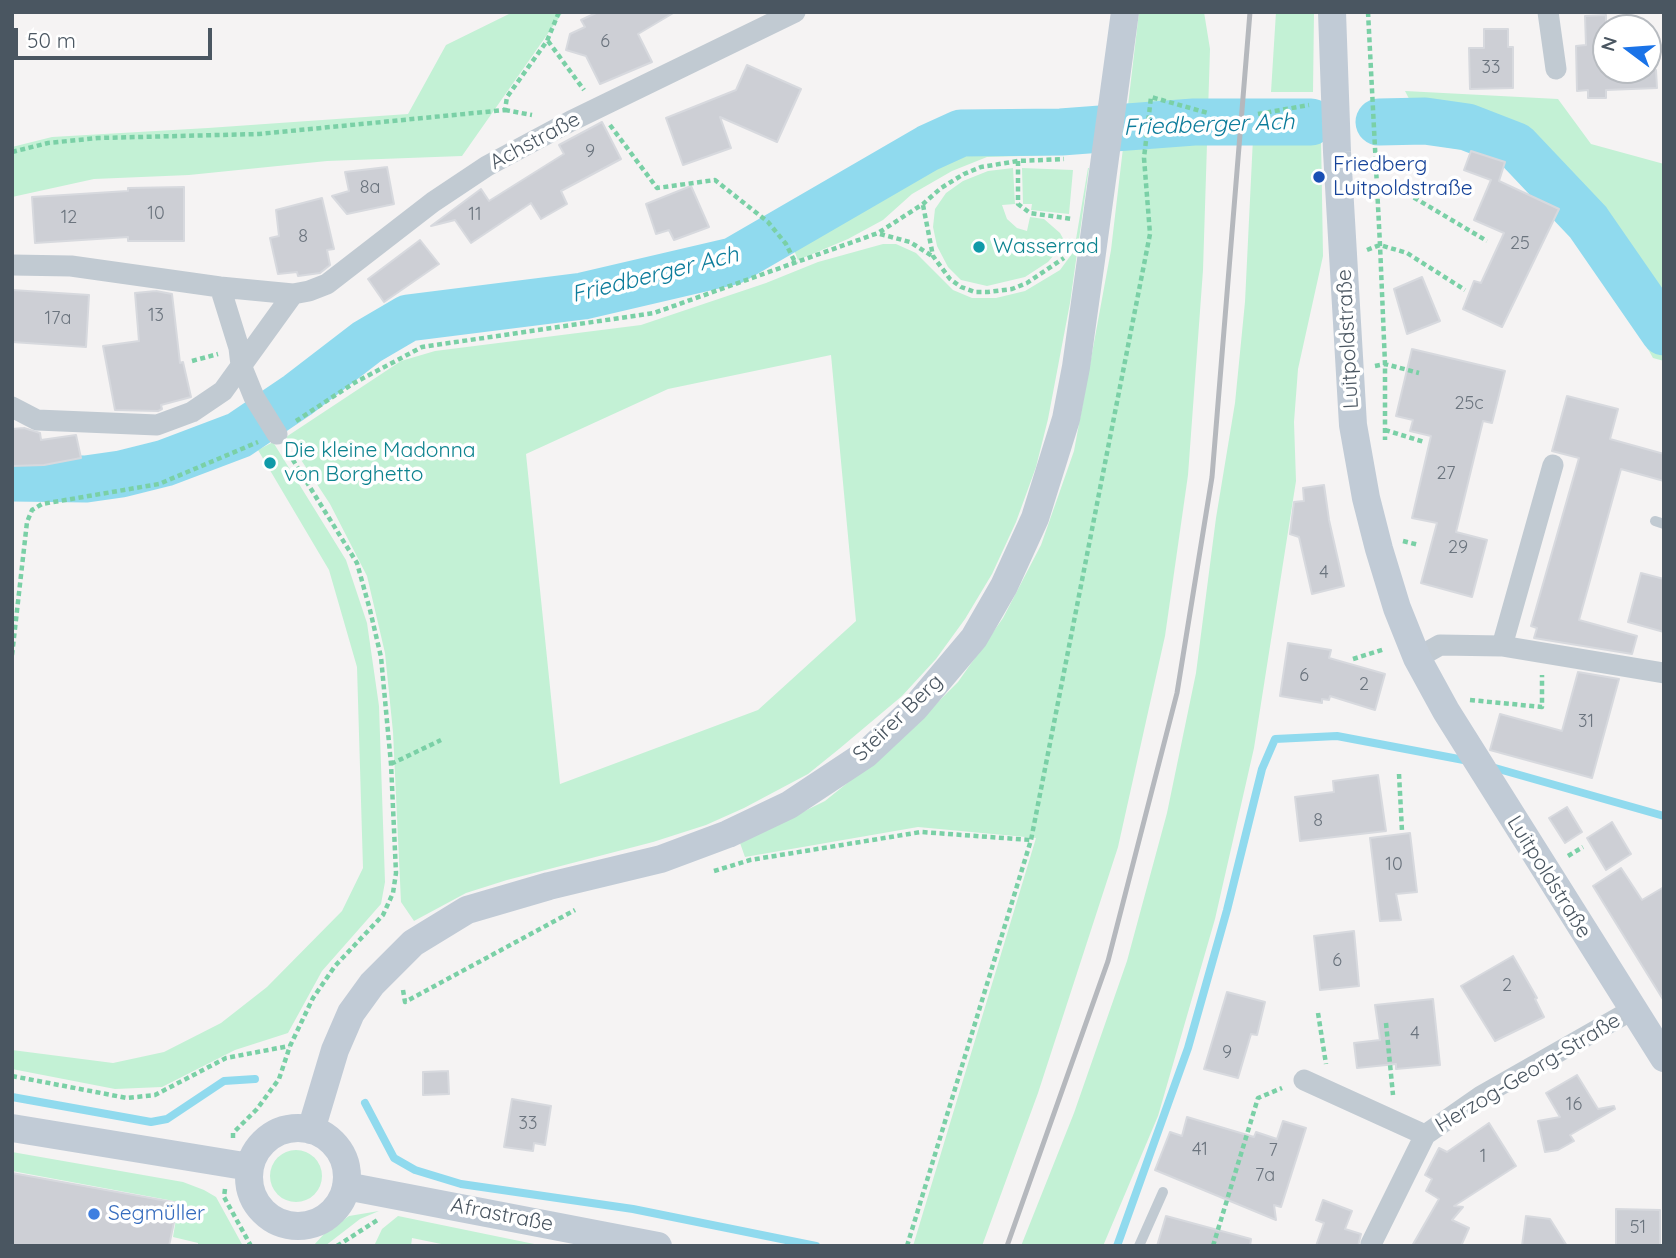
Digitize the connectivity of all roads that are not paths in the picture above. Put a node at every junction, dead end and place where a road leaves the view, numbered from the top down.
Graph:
1 (795, 12) edge
2 (1332, 12) edge
3 (1548, 12) edge
4 (1124, 22) edge
5 (1556, 69) dead end
6 (12, 265) edge
7 (220, 287) junction
8 (293, 294) junction
9 (241, 365) junction
10 (12, 407) edge
11 (275, 430) road end
12 (1553, 465) dead end
13 (1502, 646) junction
14 (1413, 649) junction
15 (1664, 673) edge
16 (1632, 1010) junction
17 (1664, 1058) edge
18 (1304, 1080) road end
19 (12, 1128) edge
20 (311, 1130) junction
21 (1425, 1135) junction
22 (250, 1167) junction
23 (346, 1186) junction
24 (1163, 1192) dead end
25 (289, 1236) edge
26 (1371, 1244) edge
27 (658, 1246) edge
28 (1139, 1246) edge

1 - 8 street, Achstraße
2 - 14 street, Luitpoldstraße
3 - 5 street
4 - 20 street, Steirer Berg
6 - 7 street, Achstraße
7 - 8 street, Achstraße
7 - 9 street
8 - 9 street
9 - 10 street
9 - 11 street
12 - 13 street
13 - 14 street
13 - 15 street
14 - 16 street, Luitpoldstraße
16 - 17 street, Luitpoldstraße
16 - 21 street, Herzog-Georg-Straße
18 - 21 street, Herzog-Georg-Straße
19 - 22 street
20 - 22 street
20 - 23 street
21 - 26 street, Herzog-Georg-Straße
22 - 25 street
23 - 25 street
23 - 27 street, Afrastraße
24 - 28 lane

